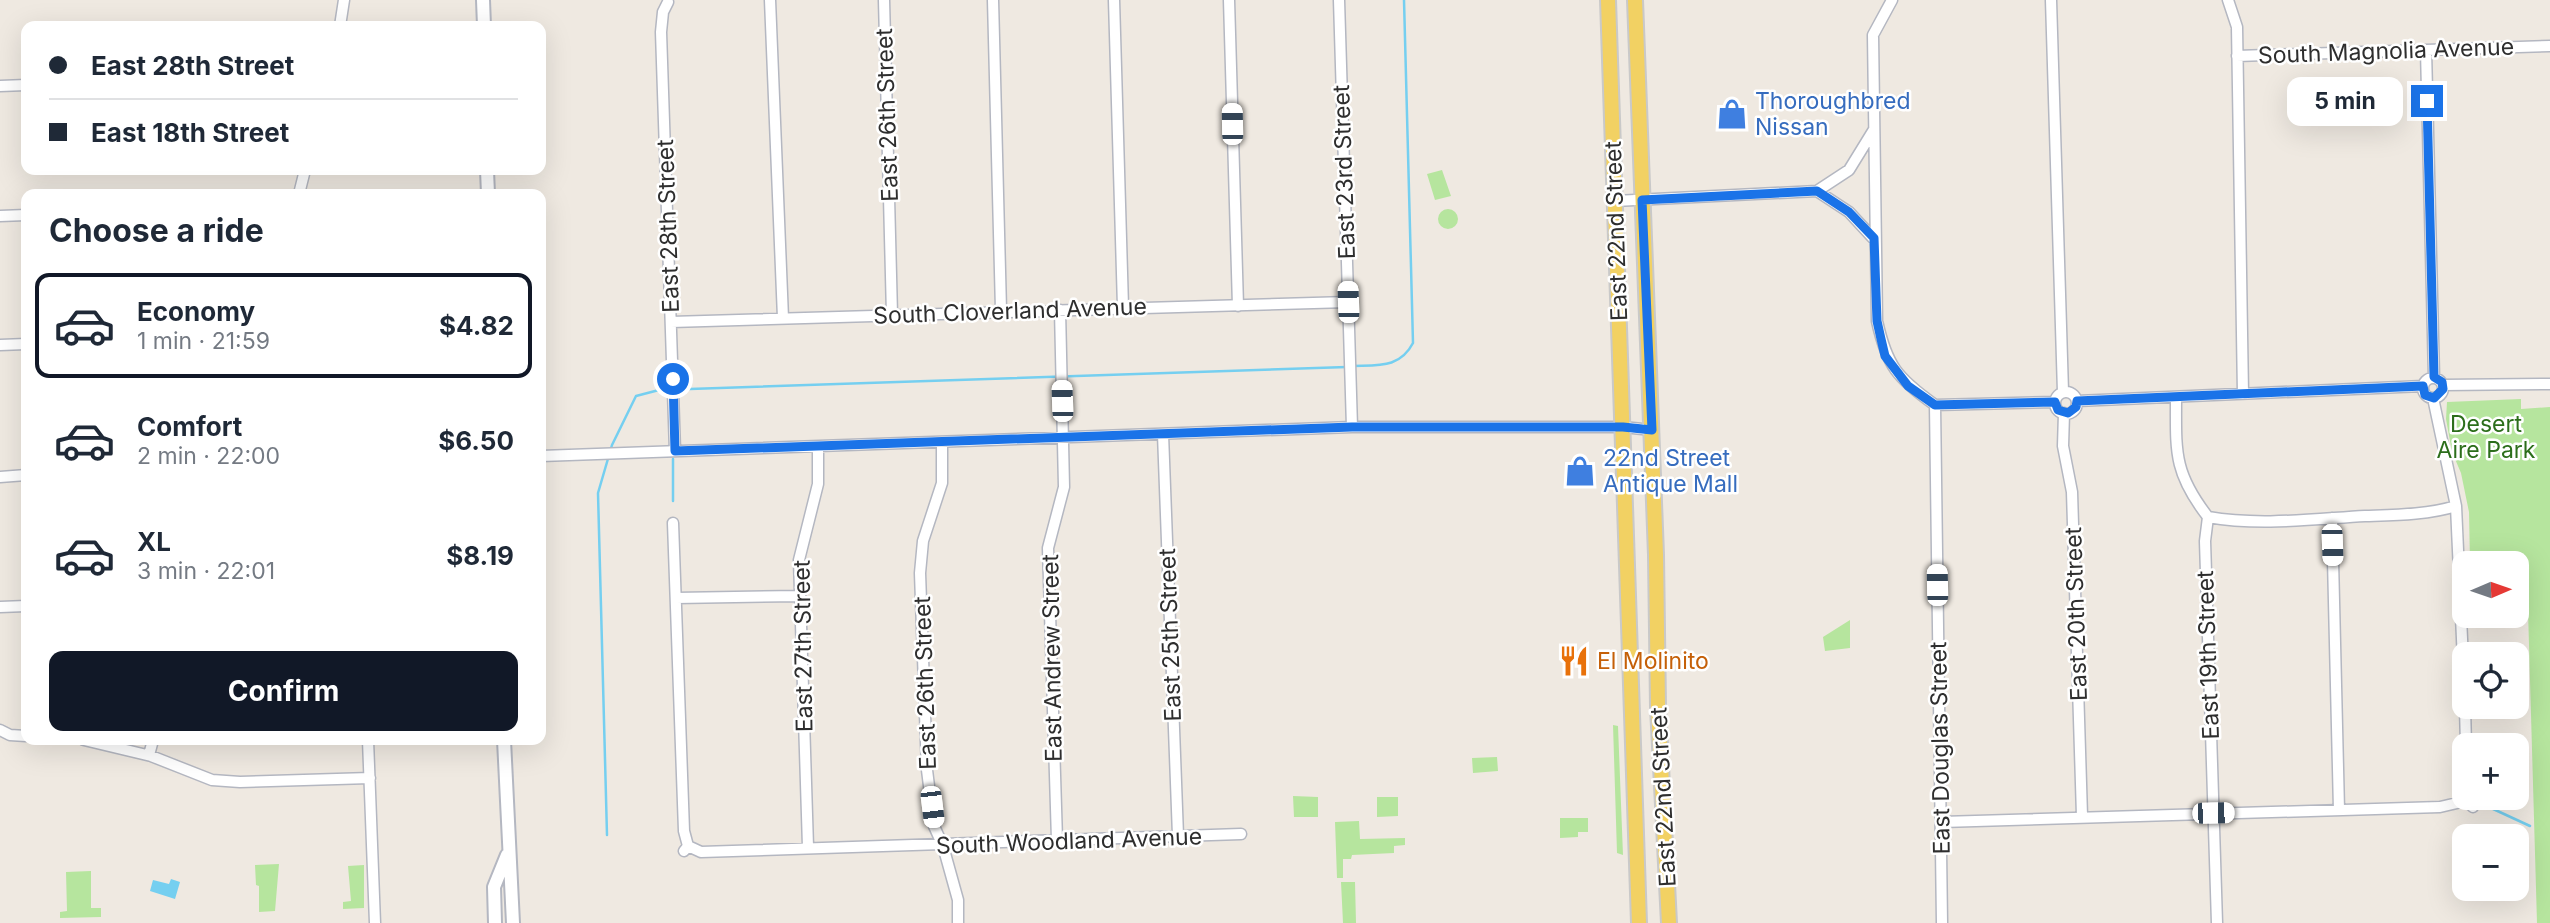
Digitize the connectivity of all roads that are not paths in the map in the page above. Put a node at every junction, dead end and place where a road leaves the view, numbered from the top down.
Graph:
1 (344, 0) edge
2 (483, 0) edge
3 (770, 0) edge
4 (884, 0) edge
5 (993, 0) edge
6 (1114, 0) edge
7 (1228, 0) edge
8 (1339, 0) edge
9 (1608, 0) edge
10 (1635, 0) edge
11 (1892, 0) edge
12 (2051, 0) edge
13 (2228, 0) edge
14 (669, 1) edge
15 (341, 21) edge
16 (484, 21) edge
17 (2550, 46) edge
18 (2426, 50) junction
19 (2237, 55) junction
20 (21, 85) edge
21 (0, 86) edge
22 (1873, 131) junction
23 (1817, 191) junction
24 (1642, 200) junction
25 (1615, 201) junction
26 (21, 215) edge
27 (0, 216) edge
28 (1874, 238) junction
29 (1348, 302) junction
30 (1238, 306) junction
31 (1123, 307) junction
32 (1000, 310) junction
33 (1060, 310) junction
34 (892, 315) junction
35 (783, 318) junction
36 (671, 322) junction
37 (21, 344) edge
38 (0, 345) edge
39 (2434, 377) junction
40 (2550, 384) edge
41 (2443, 385) junction
42 (2423, 386) junction
43 (2063, 392) junction
44 (2243, 394) junction
45 (2176, 397) junction
46 (2433, 398) junction
47 (2077, 401) junction
48 (2055, 402) junction
49 (1935, 405) junction
50 (2064, 413) junction
51 (1352, 427) junction
52 (1623, 427) junction
53 (1652, 430) junction
54 (1163, 434) junction
55 (1063, 439) junction
56 (942, 443) junction
57 (818, 447) junction
58 (675, 451) junction
59 (546, 456) edge
60 (21, 475) edge
61 (0, 477) edge
62 (2456, 506) junction
63 (2208, 517) junction
64 (2332, 518) junction
65 (673, 523) dead end
66 (799, 596) junction
67 (676, 598) junction
68 (21, 606) edge
69 (0, 607) edge
70 (2462, 642) edge
71 (0, 730) edge
72 (21, 736) edge
73 (106, 745) edge
74 (152, 745) edge
75 (369, 745) edge
76 (504, 745) edge
77 (149, 755) junction
78 (370, 778) junction
79 (2452, 804) edge
80 (2339, 810) junction
81 (2213, 813) junction
82 (2082, 816) junction
83 (1942, 822) junction
84 (1241, 834) dead end
85 (1178, 836) junction
86 (1057, 840) junction
87 (943, 846) junction
88 (808, 848) junction
89 (509, 852) junction
90 (375, 923) edge
91 (495, 923) edge
92 (513, 923) edge
93 (958, 923) edge
94 (1639, 923) edge
95 (1669, 923) edge
96 (1942, 923) edge
97 (2217, 923) edge

1 - 15 street
2 - 16 street
3 - 35 street
4 - 34 street, East 26th Street
5 - 32 street
6 - 31 street
7 - 30 street
8 - 29 street, East 23rd Street
9 - 25 main road, East 22nd Street
10 - 24 main road, East 22nd Street
11 - 22 street
12 - 43 street
13 - 19 street, South Magnolia Avenue
14 - 36 street, East 28th Street
17 - 18 street, South Magnolia Avenue
18 - 19 street, South Magnolia Avenue
18 - 39 street
19 - 44 street
20 - 21 street
22 - 23 street
22 - 28 street
23 - 24 street
23 - 28 street
24 - 25 street
24 - 53 main road, East 22nd Street
25 - 52 main road, East 22nd Street
26 - 27 street
28 - 49 street
29 - 30 street, South Cloverland Avenue
29 - 51 street, East 23rd Street
30 - 31 street, South Cloverland Avenue
31 - 33 street, South Cloverland Avenue
32 - 33 street, South Cloverland Avenue
32 - 34 street, South Cloverland Avenue
33 - 55 street, East Andrew Street
34 - 35 street, South Cloverland Avenue
35 - 36 street, South Cloverland Avenue
36 - 58 street, East 28th Street
37 - 38 street
39 - 41 street
39 - 42 street
40 - 41 street
41 - 46 street
42 - 44 street
42 - 46 street
43 - 47 street
43 - 48 street
44 - 45 street
45 - 47 street
45 - 63 street
46 - 62 street
47 - 50 street
48 - 49 street
48 - 50 street
49 - 83 street, East Douglas Street
50 - 82 street, East 20th Street
51 - 52 street
51 - 54 street
52 - 53 street
52 - 94 main road, East 22nd Street
53 - 95 main road, East 22nd Street
54 - 55 street
54 - 85 street, East 25th Street
55 - 56 street
55 - 86 street, East Andrew Street
56 - 57 street
56 - 87 street, East 26th Street
57 - 58 street
57 - 66 street, East 27th Street
58 - 59 street
60 - 61 street
62 - 64 street
62 - 70 street
63 - 64 street
63 - 81 street, East 19th Street
64 - 80 street
65 - 67 street
66 - 67 street
66 - 88 street, East 27th Street
67 - 88 street, South Woodland Avenue
68 - 69 street
71 - 72 street
73 - 77 street
74 - 77 street
75 - 78 street
76 - 89 street
77 - 78 street
78 - 90 street
79 - 80 street
80 - 81 street
81 - 82 street
81 - 97 street, East 19th Street
82 - 83 street
83 - 96 street, East Douglas Street
84 - 85 street, South Woodland Avenue
85 - 86 street, South Woodland Avenue
86 - 87 street, South Woodland Avenue
87 - 88 street, South Woodland Avenue
87 - 93 street, East 26th Street
89 - 91 street
89 - 92 street

